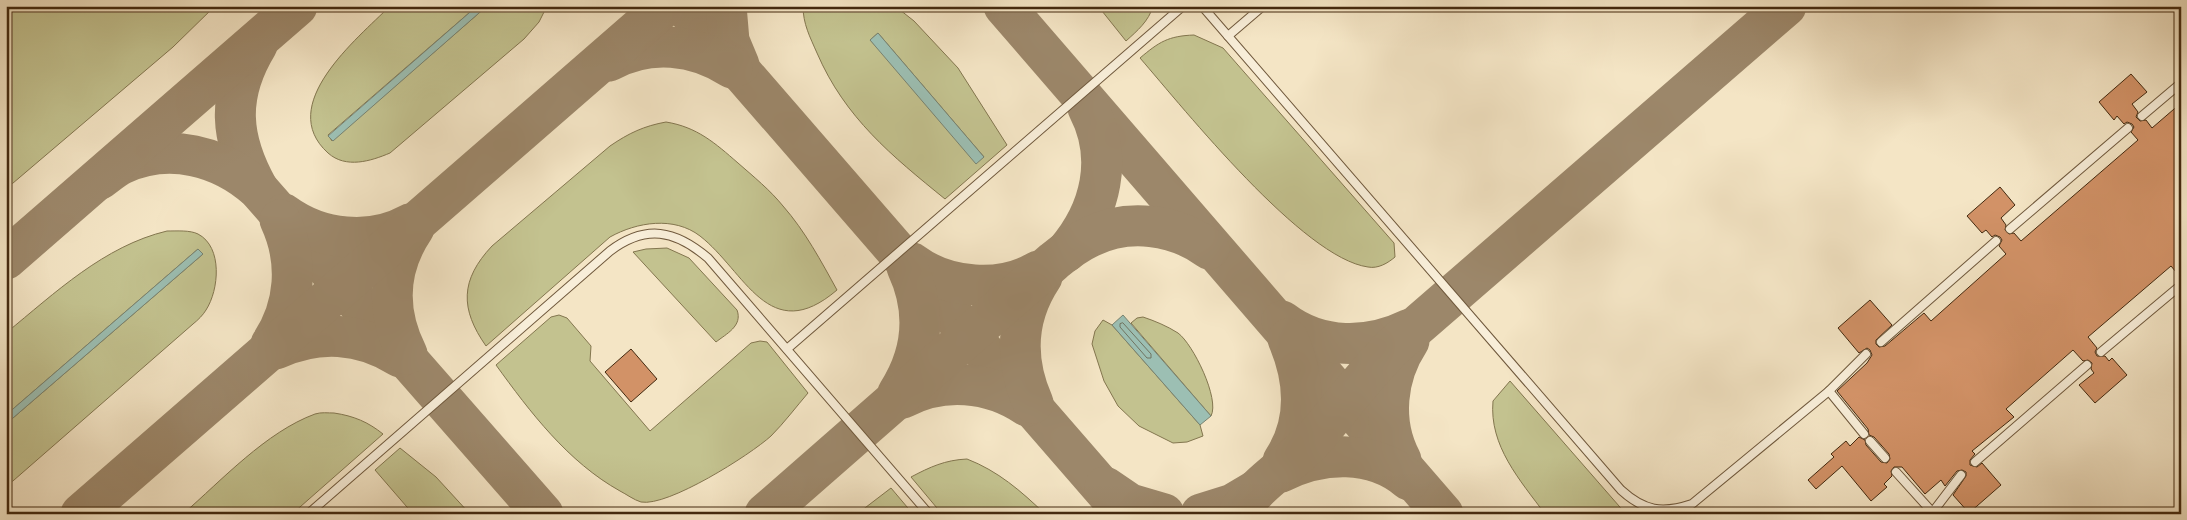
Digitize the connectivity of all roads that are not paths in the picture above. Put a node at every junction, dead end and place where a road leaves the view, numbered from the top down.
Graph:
1 (1183, 6) edge
2 (1202, 6) edge
3 (1263, 6) edge
4 (1228, 36) junction
5 (2181, 83) edge
6 (2142, 116) dead end
7 (2128, 128) dead end
8 (2010, 229) dead end
9 (1996, 241) dead end
10 (2181, 285) edge
11 (1881, 342) dead end
12 (787, 349) junction
13 (2101, 352) dead end
14 (1866, 354) dead end
15 (2087, 365) dead end
16 (1829, 391) junction
17 (1864, 434) dead end
18 (1870, 441) dead end
19 (1885, 458) dead end
20 (1975, 462) dead end
21 (1896, 472) dead end
22 (1961, 475) dead end
23 (1933, 513) edge
24 (308, 514) edge
25 (929, 514) edge

1 - 12 lane
2 - 4 lane
3 - 4 lane
4 - 16 lane
5 - 6 lane
7 - 8 lane
9 - 11 lane
10 - 13 lane
12 - 24 lane
12 - 25 lane
14 - 16 lane
15 - 20 lane
16 - 17 lane
18 - 19 lane
21 - 23 lane
22 - 23 lane

